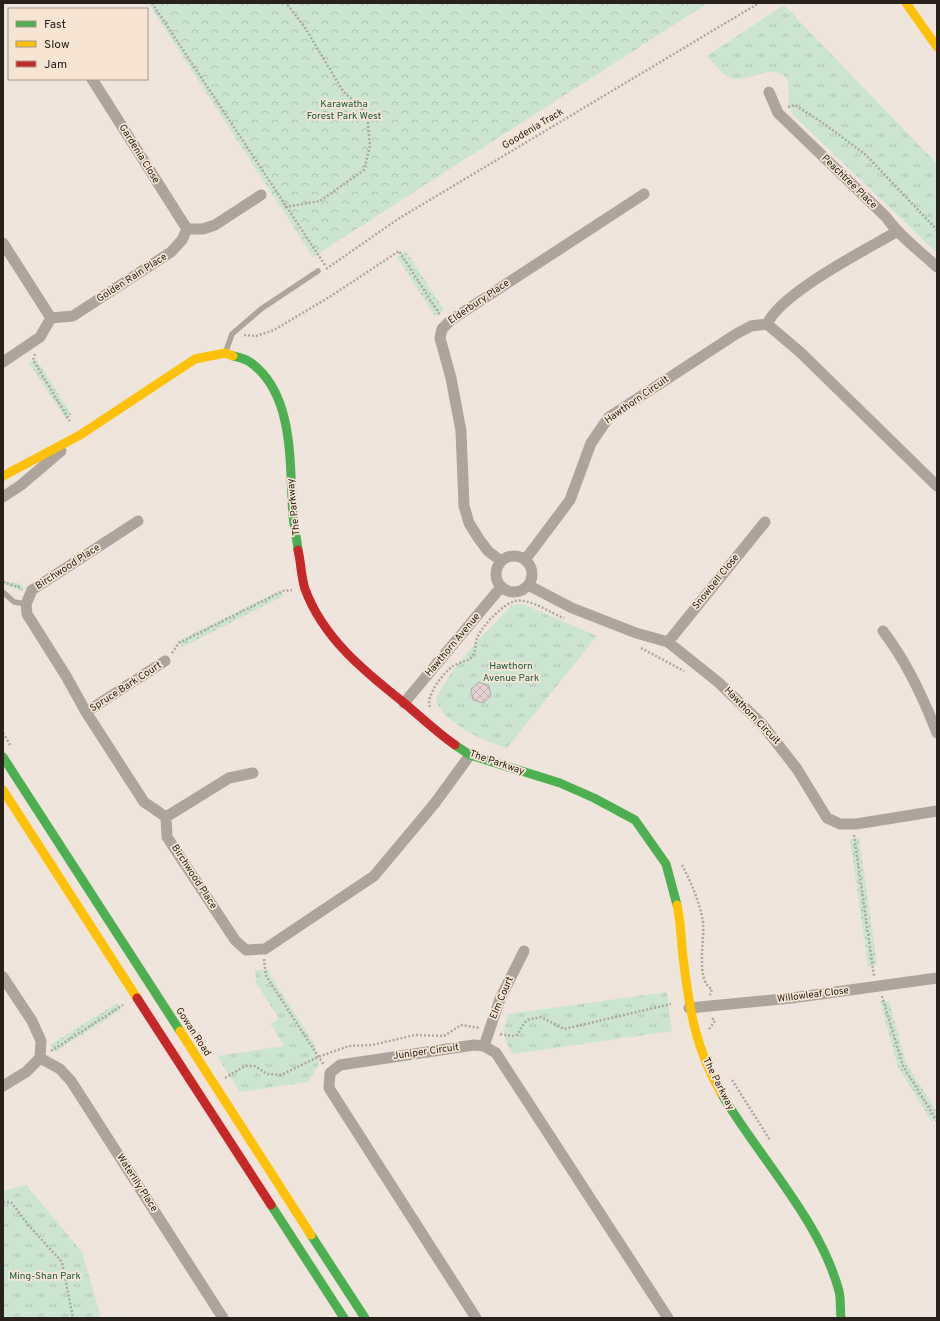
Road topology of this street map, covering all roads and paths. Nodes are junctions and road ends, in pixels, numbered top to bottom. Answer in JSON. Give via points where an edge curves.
{"nodes":[{"id":1,"x":152,"y":3,"type":"edge"},
{"id":2,"x":286,"y":3,"type":"edge"},
{"id":3,"x":759,"y":3,"type":"edge"},
{"id":4,"x":906,"y":3,"type":"edge"},
{"id":5,"x":937,"y":47,"type":"edge"},
{"id":6,"x":93,"y":80,"type":"edge"},
{"id":7,"x":769,"y":92,"type":"dead end"},
{"id":8,"x":778,"y":113,"type":"junction"},
{"id":9,"x":644,"y":194,"type":"dead end"},
{"id":10,"x":261,"y":195,"type":"dead end"},
{"id":11,"x":285,"y":207,"type":"junction"},
{"id":12,"x":187,"y":229,"type":"junction"},
{"id":13,"x":937,"y":230,"type":"edge"},
{"id":14,"x":896,"y":232,"type":"junction"},
{"id":15,"x":3,"y":243,"type":"edge"},
{"id":16,"x":937,"y":267,"type":"edge"},
{"id":17,"x":328,"y":269,"type":"junction"},
{"id":18,"x":318,"y":271,"type":"joint"},
{"id":19,"x":50,"y":318,"type":"junction"},
{"id":20,"x":446,"y":324,"type":"junction"},
{"id":21,"x":767,"y":324,"type":"junction"},
{"id":22,"x":232,"y":334,"type":"junction"},
{"id":23,"x":31,"y":344,"type":"junction"},
{"id":24,"x":225,"y":353,"type":"junction"},
{"id":25,"x":3,"y":362,"type":"edge"},
{"id":26,"x":70,"y":420,"type":"dead end"},
{"id":27,"x":80,"y":435,"type":"junction"},
{"id":28,"x":3,"y":476,"type":"edge"},
{"id":29,"x":937,"y":486,"type":"edge"},
{"id":30,"x":3,"y":497,"type":"edge"},
{"id":31,"x":138,"y":521,"type":"dead end"},
{"id":32,"x":765,"y":522,"type":"dead end"},
{"id":33,"x":525,"y":560,"type":"junction"},
{"id":34,"x":501,"y":561,"type":"junction"},
{"id":35,"x":3,"y":582,"type":"edge"},
{"id":36,"x":528,"y":585,"type":"junction"},
{"id":37,"x":501,"y":587,"type":"junction"},
{"id":38,"x":305,"y":588,"type":"junction"},
{"id":39,"x":3,"y":592,"type":"edge"},
{"id":40,"x":28,"y":599,"type":"junction"},
{"id":41,"x":565,"y":619,"type":"dead end"},
{"id":42,"x":883,"y":631,"type":"dead end"},
{"id":43,"x":668,"y":642,"type":"junction"},
{"id":44,"x":634,"y":645,"type":"dead end"},
{"id":45,"x":165,"y":661,"type":"joint"},
{"id":46,"x":689,"y":675,"type":"dead end"},
{"id":47,"x":404,"y":704,"type":"junction"},
{"id":48,"x":86,"y":712,"type":"junction"},
{"id":49,"x":434,"y":712,"type":"dead end"},
{"id":50,"x":937,"y":733,"type":"edge"},
{"id":51,"x":470,"y":754,"type":"junction"},
{"id":52,"x":3,"y":757,"type":"edge"},
{"id":53,"x":253,"y":773,"type":"dead end"},
{"id":54,"x":3,"y":790,"type":"edge"},
{"id":55,"x":937,"y":811,"type":"edge"},
{"id":56,"x":166,"y":817,"type":"junction"},
{"id":57,"x":847,"y":834,"type":"dead end"},
{"id":58,"x":679,"y":860,"type":"dead end"},
{"id":59,"x":265,"y":950,"type":"junction"},
{"id":60,"x":524,"y":951,"type":"dead end"},
{"id":61,"x":3,"y":977,"type":"edge"},
{"id":62,"x":937,"y":978,"type":"edge"},
{"id":63,"x":878,"y":986,"type":"junction"},
{"id":64,"x":123,"y":1005,"type":"dead end"},
{"id":65,"x":710,"y":1006,"type":"junction"},
{"id":66,"x":689,"y":1008,"type":"junction"},
{"id":67,"x":708,"y":1035,"type":"dead end"},
{"id":68,"x":484,"y":1046,"type":"junction"},
{"id":69,"x":40,"y":1058,"type":"junction"},
{"id":70,"x":330,"y":1073,"type":"junction"},
{"id":71,"x":730,"y":1077,"type":"dead end"},
{"id":72,"x":3,"y":1086,"type":"edge"},
{"id":73,"x":937,"y":1121,"type":"edge"},
{"id":74,"x":771,"y":1142,"type":"dead end"},
{"id":75,"x":3,"y":1202,"type":"edge"},
{"id":76,"x":73,"y":1318,"type":"edge"},
{"id":77,"x":223,"y":1318,"type":"edge"},
{"id":78,"x":344,"y":1318,"type":"edge"},
{"id":79,"x":365,"y":1318,"type":"edge"},
{"id":80,"x":476,"y":1318,"type":"edge"},
{"id":81,"x":668,"y":1318,"type":"edge"},
{"id":82,"x":841,"y":1318,"type":"edge"}],
"edges":[{"from":1,"to":11,"type":"path","via":[[264,170]]},
{"from":2,"to":11,"type":"path","via":[[304,26],[343,91],[367,114],[370,146],[364,170],[320,201]]},
{"from":3,"to":17,"type":"path","name":"Goodenia Track","via":[[398,219]]},
{"from":4,"to":5,"type":"main road"},
{"from":6,"to":12,"type":"street","name":"Gardenia Close"},
{"from":7,"to":8,"type":"street","name":"Peachtree Place"},
{"from":8,"to":13,"type":"path","via":[[795,105],[823,123],[866,155]]},
{"from":8,"to":14,"type":"street","name":"Peachtree Place","via":[[886,217]]},
{"from":9,"to":20,"type":"street","name":"Elderbury Place"},
{"from":10,"to":12,"type":"street","via":[[215,225],[202,229]]},
{"from":11,"to":17,"type":"path"},
{"from":12,"to":19,"type":"street","name":"Golden Rain Place","via":[[182,240],[165,256],[73,316]]},
{"from":14,"to":16,"type":"street","name":"Peachtree Place"},
{"from":14,"to":21,"type":"street","via":[[790,297],[772,315]]},
{"from":15,"to":19,"type":"street"},
{"from":17,"to":18,"type":"path","name":"Goodenia Track"},
{"from":18,"to":22,"type":"lane","via":[[261,309]]},
{"from":19,"to":23,"type":"street","via":[[40,337]]},
{"from":20,"to":22,"type":"path","via":[[399,251],[274,330],[256,336]]},
{"from":20,"to":34,"type":"street","name":"Elderbury Place","via":[[442,328],[440,338],[461,431],[464,506],[469,522],[479,538]]},
{"from":21,"to":29,"type":"street","via":[[800,352]]},
{"from":21,"to":33,"type":"street","name":"Hawthorn Circuit","via":[[751,326],[736,334],[608,417],[591,443],[570,500]]},
{"from":22,"to":24,"type":"lane"},
{"from":23,"to":25,"type":"street"},
{"from":23,"to":26,"type":"path","via":[[35,352],[33,360]]},
{"from":24,"to":27,"type":"main road","name":"The Parkway","via":[[195,359]]},
{"from":24,"to":38,"type":"main road","name":"The Parkway","via":[[249,361],[264,374],[277,396],[288,433],[293,518]]},
{"from":27,"to":28,"type":"main road","name":"The Parkway"},
{"from":27,"to":30,"type":"street","name":"The Parkway"},
{"from":31,"to":40,"type":"street","name":"Birchwood Place","via":[[32,590]]},
{"from":32,"to":43,"type":"street","name":"Snowbell Close"},
{"from":33,"to":34,"type":"street","via":[[512,556]]},
{"from":33,"to":36,"type":"street","via":[[532,572]]},
{"from":34,"to":37,"type":"street","via":[[495,574]]},
{"from":35,"to":40,"type":"path","via":[[17,586]]},
{"from":36,"to":37,"type":"street","via":[[515,592],[506,591]]},
{"from":36,"to":43,"type":"street","name":"Hawthorn Circuit","via":[[572,608],[636,633]]},
{"from":37,"to":47,"type":"street","name":"Hawthorn Avenue"},
{"from":38,"to":45,"type":"path","via":[[283,591],[179,643]]},
{"from":38,"to":47,"type":"main road","name":"The Parkway","via":[[319,618],[341,648]]},
{"from":39,"to":40,"type":"lane","via":[[14,602]]},
{"from":40,"to":48,"type":"street","via":[[27,614]]},
{"from":41,"to":49,"type":"path","via":[[528,602],[516,601],[507,604],[478,636],[471,658],[452,667],[430,694],[429,704]]},
{"from":42,"to":50,"type":"street","via":[[898,649]]},
{"from":43,"to":55,"type":"street","name":"Hawthorn Circuit","via":[[718,682],[762,724],[796,769],[827,818],[840,824],[856,824]]},
{"from":44,"to":46,"type":"path"},
{"from":45,"to":48,"type":"street","name":"Spruce Bark Court"},
{"from":47,"to":51,"type":"main road","name":"The Parkway","via":[[438,734]]},
{"from":48,"to":56,"type":"street","via":[[144,802]]},
{"from":51,"to":59,"type":"street","via":[[435,803],[374,876]]},
{"from":51,"to":66,"type":"main road","name":"The Parkway","via":[[560,783],[634,820],[666,864],[678,910]]},
{"from":52,"to":79,"type":"main road","name":"Gowan Road"},
{"from":53,"to":56,"type":"street","via":[[229,778]]},
{"from":54,"to":78,"type":"main road"},
{"from":56,"to":59,"type":"street","name":"Birchwood Place","via":[[167,837],[235,940],[246,950]]},
{"from":57,"to":63,"type":"path","via":[[854,835],[873,968]]},
{"from":58,"to":65,"type":"path","via":[[696,897],[703,922],[703,978],[712,989]]},
{"from":59,"to":70,"type":"path","via":[[266,976]]},
{"from":60,"to":68,"type":"street","name":"Elm Court","via":[[500,999]]},
{"from":61,"to":69,"type":"street","via":[[32,1021],[41,1041]]},
{"from":62,"to":63,"type":"street","name":"Willowleaf Close"},
{"from":63,"to":65,"type":"street","name":"Willowleaf Close"},
{"from":63,"to":73,"type":"path","via":[[903,1066]]},
{"from":64,"to":69,"type":"path"},
{"from":65,"to":66,"type":"street","name":"Willowleaf Close"},
{"from":65,"to":67,"type":"path","via":[[711,1017],[715,1022],[709,1028]]},
{"from":66,"to":82,"type":"main road","name":"The Parkway","via":[[696,1038],[710,1074],[735,1117],[825,1252],[839,1292]]},
{"from":68,"to":70,"type":"street","name":"Juniper Circuit","via":[[474,1045],[340,1065]]},
{"from":68,"to":81,"type":"street","via":[[496,1053]]},
{"from":69,"to":72,"type":"street","via":[[26,1072]]},
{"from":69,"to":77,"type":"street","name":"Waterlily Place","via":[[60,1069],[71,1081]]},
{"from":70,"to":80,"type":"street","via":[[329,1088]]},
{"from":71,"to":74,"type":"path"},
{"from":75,"to":76,"type":"path","via":[[11,1202],[62,1262]]}]}
